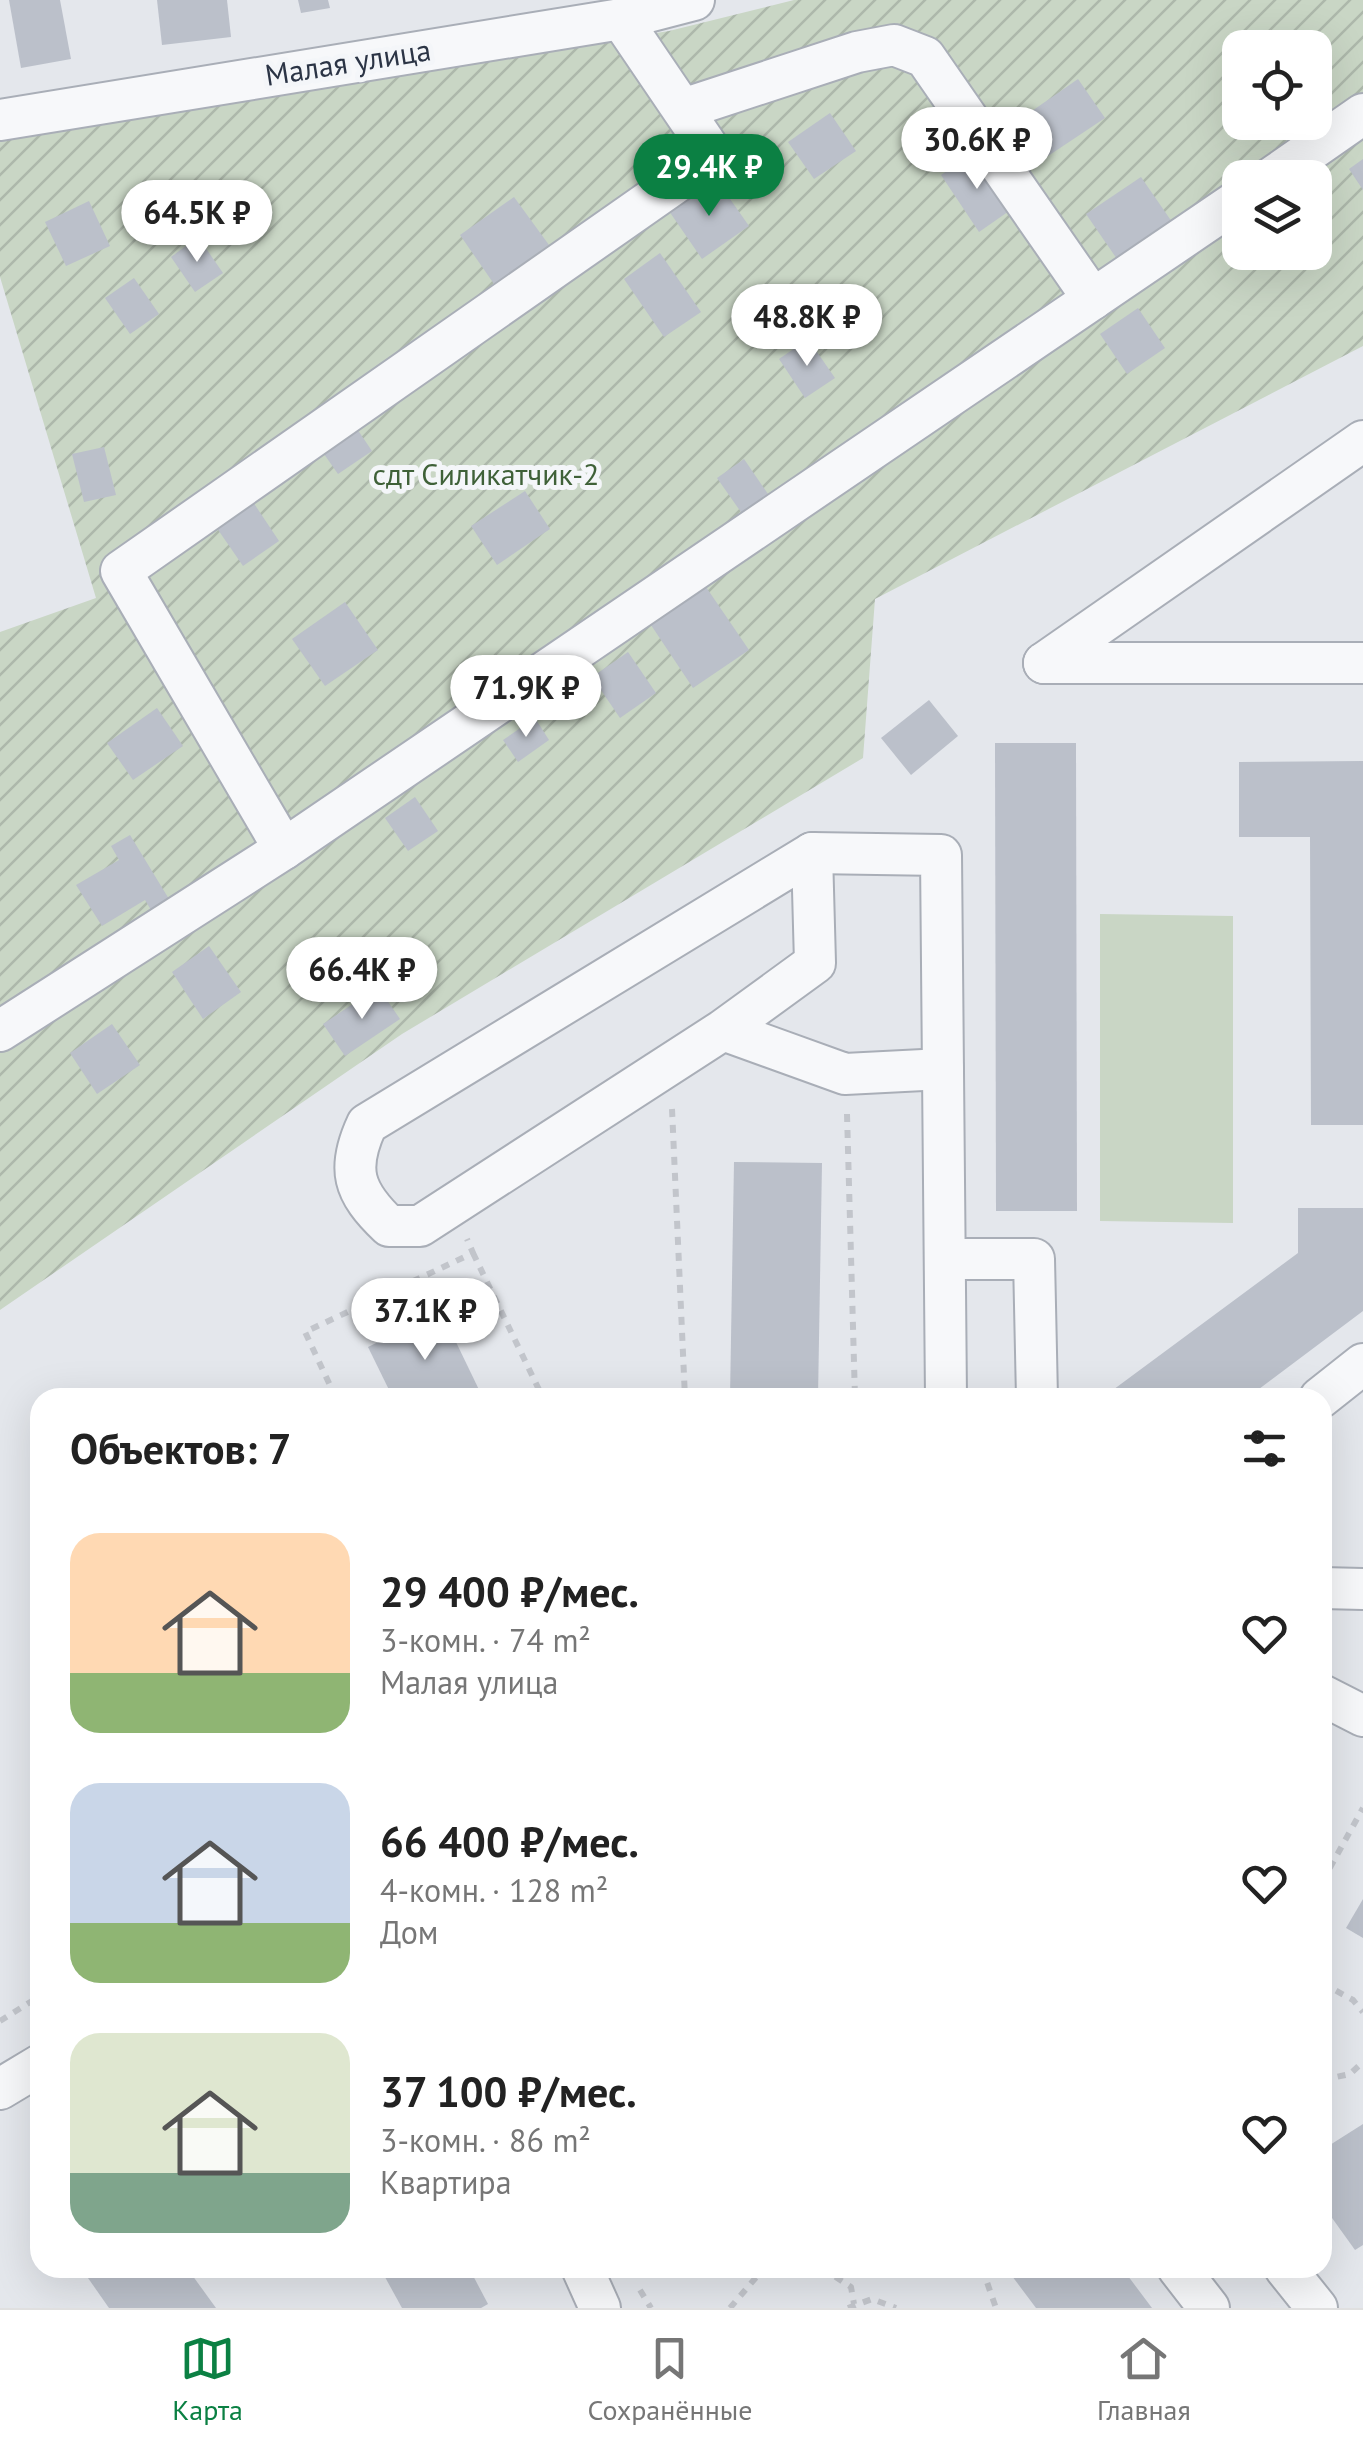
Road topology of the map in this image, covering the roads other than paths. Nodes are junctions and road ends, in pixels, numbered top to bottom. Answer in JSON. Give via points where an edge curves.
{"nodes":[{"id":1,"x":694,"y":0,"type":"edge"},
{"id":2,"x":620,"y":18,"type":"junction"},
{"id":3,"x":684,"y":110,"type":"junction"},
{"id":4,"x":1363,"y":114,"type":"edge"},
{"id":5,"x":0,"y":120,"type":"edge"},
{"id":6,"x":1297,"y":160,"type":"edge"},
{"id":7,"x":1222,"y":211,"type":"edge"},
{"id":8,"x":1094,"y":299,"type":"junction"},
{"id":9,"x":1363,"y":441,"type":"edge"},
{"id":10,"x":1363,"y":663,"type":"edge"},
{"id":11,"x":284,"y":849,"type":"junction"},
{"id":12,"x":812,"y":853,"type":"junction"},
{"id":13,"x":0,"y":1030,"type":"edge"},
{"id":14,"x":723,"y":1030,"type":"junction"},
{"id":15,"x":943,"y":1069,"type":"junction"},
{"id":16,"x":945,"y":1260,"type":"junction"},
{"id":17,"x":1363,"y":1364,"type":"edge"},
{"id":18,"x":946,"y":1388,"type":"edge"},
{"id":19,"x":1037,"y":1388,"type":"edge"},
{"id":20,"x":1332,"y":1389,"type":"edge"},
{"id":21,"x":1332,"y":1588,"type":"edge"},
{"id":22,"x":1363,"y":1589,"type":"edge"},
{"id":23,"x":1332,"y":1699,"type":"edge"},
{"id":24,"x":1363,"y":1716,"type":"edge"},
{"id":25,"x":30,"y":2071,"type":"edge"},
{"id":26,"x":0,"y":2089,"type":"edge"},
{"id":27,"x":586,"y":2278,"type":"edge"},
{"id":28,"x":1186,"y":2278,"type":"edge"},
{"id":29,"x":1293,"y":2278,"type":"edge"},
{"id":30,"x":600,"y":2308,"type":"edge"},
{"id":31,"x":1209,"y":2308,"type":"edge"},
{"id":32,"x":1316,"y":2308,"type":"edge"}],
"edges":[{"from":1,"to":2,"type":"street","name":"Малая улица"},
{"from":2,"to":3,"type":"street"},
{"from":2,"to":5,"type":"street","name":"Малая улица"},
{"from":3,"to":8,"type":"street","via":[[857,52],[894,46],[924,57]]},
{"from":3,"to":11,"type":"street","via":[[714,156],[121,571]]},
{"from":4,"to":6,"type":"street"},
{"from":7,"to":8,"type":"street"},
{"from":8,"to":11,"type":"street"},
{"from":9,"to":10,"type":"street","via":[[1044,663]]},
{"from":11,"to":13,"type":"street"},
{"from":12,"to":14,"type":"street","via":[[814,964]]},
{"from":12,"to":14,"type":"street","via":[[367,1124],[354,1176],[366,1204],[389,1226],[420,1226]]},
{"from":12,"to":15,"type":"street","via":[[942,855]]},
{"from":14,"to":15,"type":"street","via":[[846,1074]]},
{"from":15,"to":16,"type":"street"},
{"from":16,"to":18,"type":"street"},
{"from":16,"to":19,"type":"street","via":[[1034,1260]]},
{"from":17,"to":20,"type":"street"},
{"from":21,"to":22,"type":"street"},
{"from":23,"to":24,"type":"street"},
{"from":25,"to":26,"type":"street"},
{"from":27,"to":30,"type":"street"},
{"from":28,"to":31,"type":"street"},
{"from":29,"to":32,"type":"street"}]}
